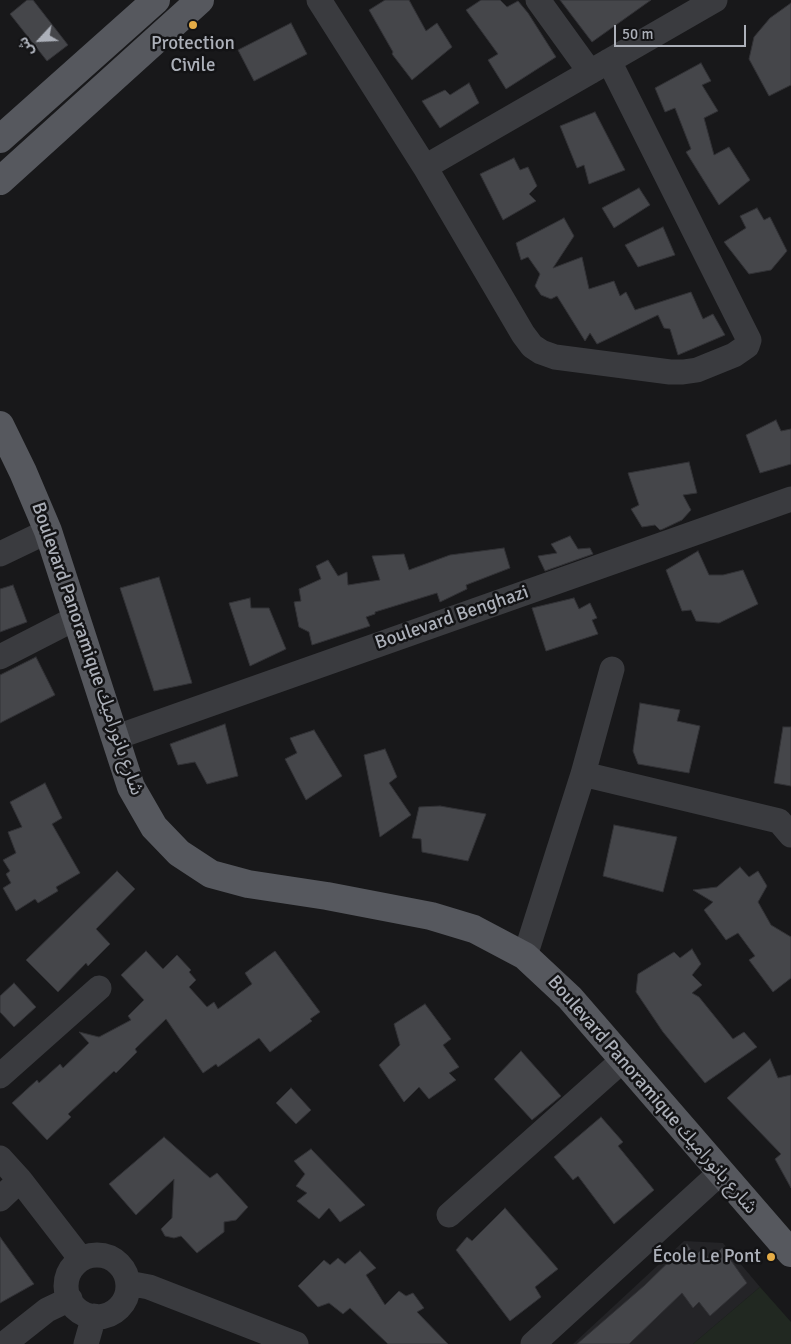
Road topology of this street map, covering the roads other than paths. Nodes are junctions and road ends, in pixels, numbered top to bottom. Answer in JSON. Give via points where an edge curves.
{"nodes":[{"id":1,"x":156,"y":0,"type":"edge"},
{"id":2,"x":200,"y":0,"type":"edge"},
{"id":3,"x":319,"y":0,"type":"edge"},
{"id":4,"x":538,"y":0,"type":"edge"},
{"id":5,"x":715,"y":0,"type":"edge"},
{"id":6,"x":599,"y":67,"type":"junction"},
{"id":7,"x":0,"y":139,"type":"edge"},
{"id":8,"x":425,"y":167,"type":"junction"},
{"id":9,"x":0,"y":181,"type":"edge"},
{"id":10,"x":0,"y":425,"type":"edge"},
{"id":11,"x":791,"y":499,"type":"edge"},
{"id":12,"x":48,"y":531,"type":"junction"},
{"id":13,"x":0,"y":554,"type":"edge"},
{"id":14,"x":76,"y":618,"type":"junction"},
{"id":15,"x":0,"y":657,"type":"edge"},
{"id":16,"x":612,"y":669,"type":"dead end"},
{"id":17,"x":114,"y":738,"type":"junction"},
{"id":18,"x":583,"y":774,"type":"junction"},
{"id":19,"x":787,"y":826,"type":"edge"},
{"id":20,"x":525,"y":956,"type":"junction"},
{"id":21,"x":100,"y":988,"type":"dead end"},
{"id":22,"x":624,"y":1059,"type":"junction"},
{"id":23,"x":0,"y":1076,"type":"edge"},
{"id":24,"x":0,"y":1158,"type":"edge"},
{"id":25,"x":721,"y":1172,"type":"junction"},
{"id":26,"x":20,"y":1180,"type":"junction"},
{"id":27,"x":0,"y":1199,"type":"edge"},
{"id":28,"x":449,"y":1215,"type":"dead end"},
{"id":29,"x":791,"y":1253,"type":"edge"},
{"id":30,"x":81,"y":1259,"type":"junction"},
{"id":31,"x":128,"y":1283,"type":"junction"},
{"id":32,"x":70,"y":1299,"type":"junction"},
{"id":33,"x":94,"y":1316,"type":"junction"},
{"id":34,"x":4,"y":1344,"type":"edge"},
{"id":35,"x":86,"y":1344,"type":"edge"},
{"id":36,"x":296,"y":1344,"type":"edge"},
{"id":37,"x":533,"y":1344,"type":"edge"}],
"edges":[{"from":1,"to":7,"type":"main road"},
{"from":2,"to":9,"type":"main road"},
{"from":3,"to":8,"type":"street"},
{"from":4,"to":6,"type":"street"},
{"from":5,"to":6,"type":"street"},
{"from":6,"to":8,"type":"street"},
{"from":6,"to":8,"type":"street","via":[[746,332],[747,346],[734,355],[697,370],[683,372],[555,357],[541,352],[523,334]]},
{"from":10,"to":12,"type":"main road","name":"Boulevard Panoramique شارع بانوراميك"},
{"from":11,"to":17,"type":"street","name":"Boulevard Benghazi"},
{"from":12,"to":13,"type":"street"},
{"from":12,"to":14,"type":"main road","name":"Boulevard Panoramique شارع بانوراميك"},
{"from":14,"to":15,"type":"street"},
{"from":14,"to":17,"type":"main road","name":"Boulevard Panoramique شارع بانوراميك"},
{"from":16,"to":18,"type":"street"},
{"from":17,"to":20,"type":"main road","name":"Boulevard Panoramique شارع بانوراميك","via":[[131,787],[154,827],[179,853],[212,874],[248,884],[431,916],[474,929]]},
{"from":18,"to":19,"type":"street"},
{"from":18,"to":20,"type":"street"},
{"from":20,"to":22,"type":"main road","name":"Boulevard Panoramique شارع بانوراميك","via":[[570,998]]},
{"from":21,"to":23,"type":"street"},
{"from":22,"to":25,"type":"main road","name":"Boulevard Panoramique شارع بانوراميك"},
{"from":22,"to":28,"type":"street"},
{"from":24,"to":26,"type":"street"},
{"from":25,"to":29,"type":"main road","name":"Boulevard Panoramique شارع بانوراميك"},
{"from":25,"to":37,"type":"street"},
{"from":26,"to":27,"type":"street"},
{"from":26,"to":30,"type":"street"},
{"from":30,"to":31,"type":"street","via":[[91,1255],[111,1258],[120,1264]]},
{"from":30,"to":32,"type":"street","via":[[69,1273],[67,1290]]},
{"from":31,"to":33,"type":"street","via":[[119,1308],[103,1316]]},
{"from":31,"to":36,"type":"street","via":[[149,1287]]},
{"from":32,"to":33,"type":"street","via":[[76,1308]]},
{"from":32,"to":34,"type":"street","via":[[47,1310]]},
{"from":33,"to":35,"type":"street"}]}
